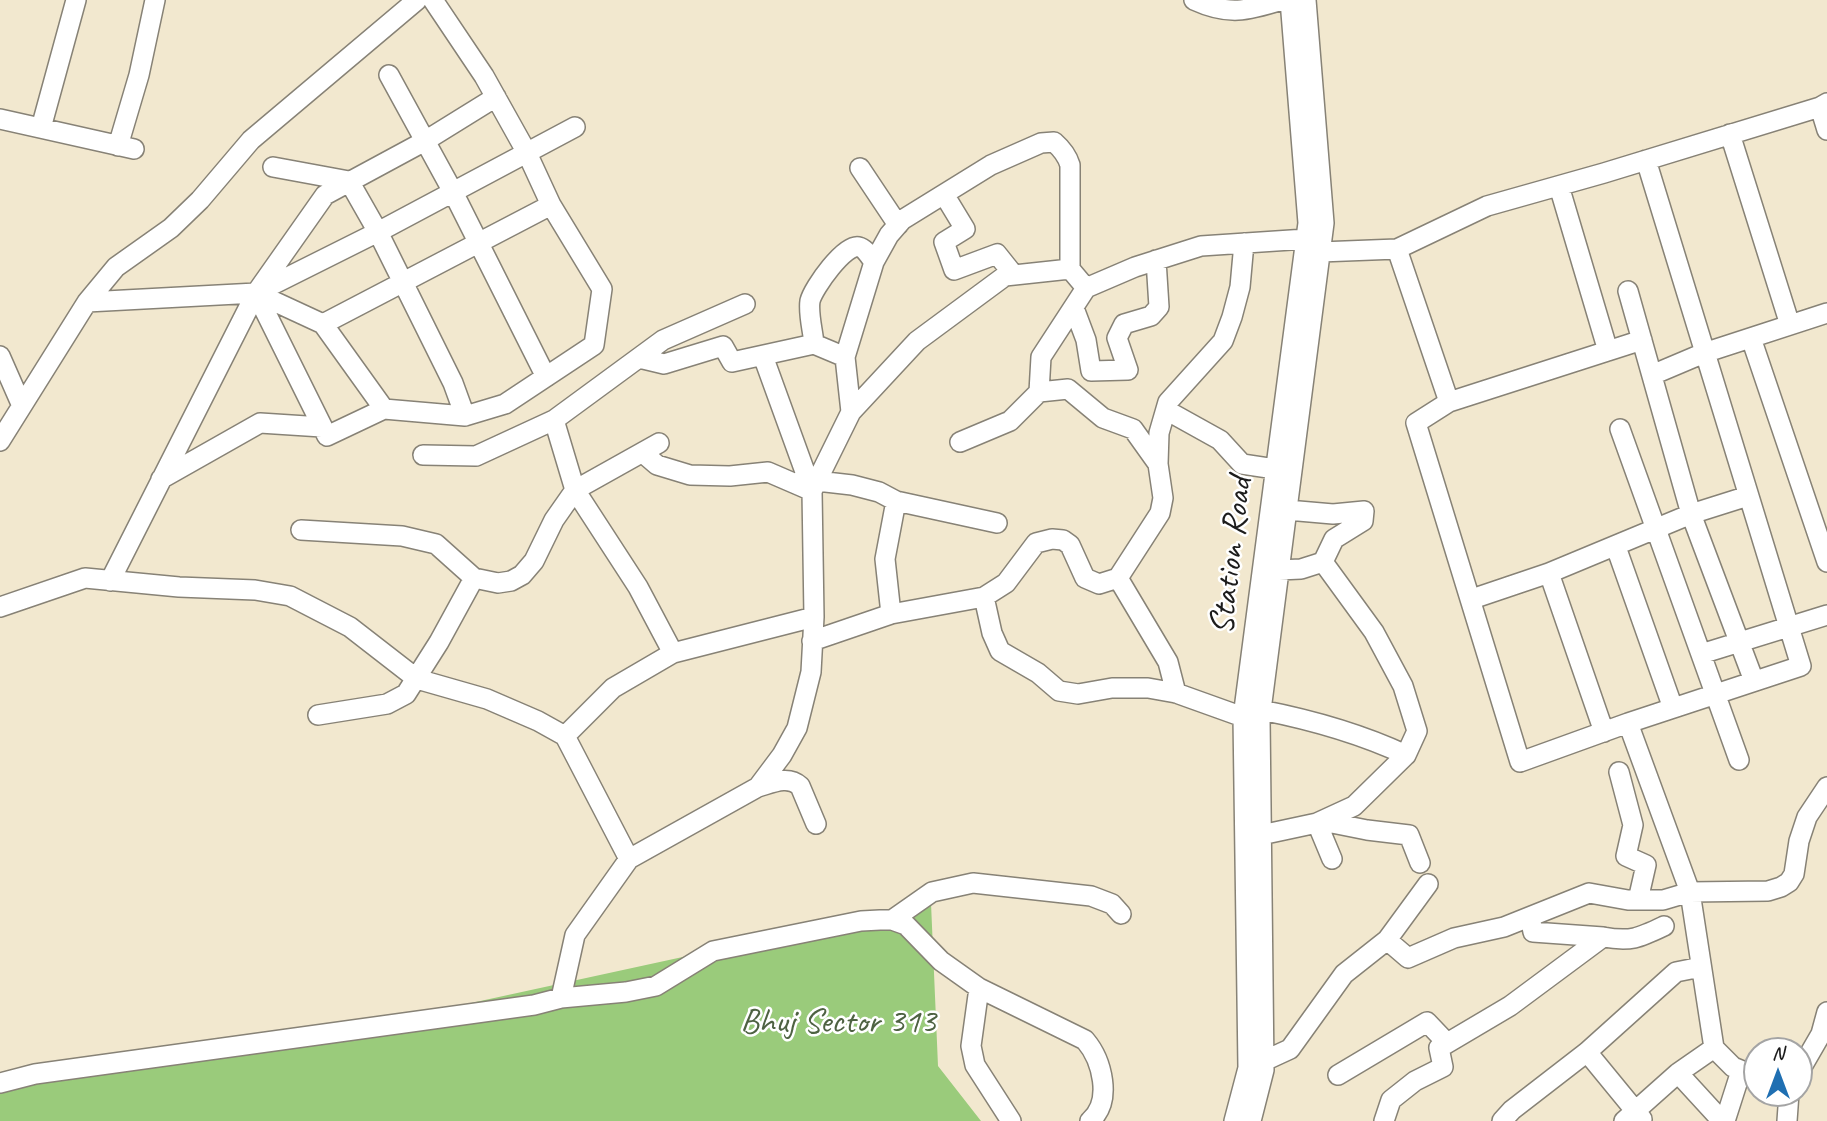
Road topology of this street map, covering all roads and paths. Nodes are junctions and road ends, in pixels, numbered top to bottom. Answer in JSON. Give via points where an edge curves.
{"nodes":[{"id":1,"x":76,"y":0,"type":"edge"},
{"id":2,"x":155,"y":0,"type":"edge"},
{"id":3,"x":417,"y":0,"type":"edge"},
{"id":4,"x":433,"y":0,"type":"edge"},
{"id":5,"x":1194,"y":0,"type":"edge"},
{"id":6,"x":1282,"y":0,"type":"edge"},
{"id":7,"x":1290,"y":0,"type":"edge"},
{"id":8,"x":1306,"y":0,"type":"edge"},
{"id":9,"x":389,"y":75,"type":"dead end"},
{"id":10,"x":496,"y":97,"type":"junction"},
{"id":11,"x":1823,"y":105,"type":"edge"},
{"id":12,"x":0,"y":119,"type":"edge"},
{"id":13,"x":575,"y":127,"type":"dead end"},
{"id":14,"x":41,"y":128,"type":"junction"},
{"id":15,"x":1827,"y":130,"type":"edge"},
{"id":16,"x":1730,"y":134,"type":"junction"},
{"id":17,"x":425,"y":141,"type":"junction"},
{"id":18,"x":527,"y":153,"type":"junction"},
{"id":19,"x":1646,"y":160,"type":"junction"},
{"id":20,"x":273,"y":167,"type":"dead end"},
{"id":21,"x":860,"y":169,"type":"dead end"},
{"id":22,"x":349,"y":181,"type":"junction"},
{"id":23,"x":1559,"y":186,"type":"junction"},
{"id":24,"x":453,"y":192,"type":"junction"},
{"id":25,"x":945,"y":196,"type":"junction"},
{"id":26,"x":551,"y":205,"type":"junction"},
{"id":27,"x":898,"y":225,"type":"junction"},
{"id":28,"x":378,"y":232,"type":"junction"},
{"id":29,"x":1244,"y":243,"type":"junction"},
{"id":30,"x":478,"y":244,"type":"junction"},
{"id":31,"x":1313,"y":246,"type":"junction"},
{"id":32,"x":1397,"y":249,"type":"junction"},
{"id":33,"x":1156,"y":260,"type":"junction"},
{"id":34,"x":874,"y":262,"type":"junction"},
{"id":35,"x":1070,"y":269,"type":"junction"},
{"id":36,"x":1013,"y":274,"type":"junction"},
{"id":37,"x":403,"y":283,"type":"junction"},
{"id":38,"x":1086,"y":288,"type":"junction"},
{"id":39,"x":1628,"y":291,"type":"dead end"},
{"id":40,"x":256,"y":293,"type":"junction"},
{"id":41,"x":87,"y":302,"type":"junction"},
{"id":42,"x":745,"y":304,"type":"dead end"},
{"id":43,"x":1074,"y":307,"type":"junction"},
{"id":44,"x":1827,"y":313,"type":"edge"},
{"id":45,"x":323,"y":324,"type":"junction"},
{"id":46,"x":1790,"y":325,"type":"junction"},
{"id":47,"x":1751,"y":338,"type":"junction"},
{"id":48,"x":1642,"y":340,"type":"junction"},
{"id":49,"x":814,"y":344,"type":"junction"},
{"id":50,"x":1608,"y":351,"type":"junction"},
{"id":51,"x":1704,"y":353,"type":"junction"},
{"id":52,"x":0,"y":356,"type":"edge"},
{"id":53,"x":762,"y":356,"type":"junction"},
{"id":54,"x":845,"y":357,"type":"junction"},
{"id":55,"x":639,"y":358,"type":"junction"},
{"id":56,"x":1652,"y":375,"type":"junction"},
{"id":57,"x":546,"y":377,"type":"junction"},
{"id":58,"x":1039,"y":392,"type":"junction"},
{"id":59,"x":1449,"y":402,"type":"junction"},
{"id":60,"x":22,"y":406,"type":"junction"},
{"id":61,"x":384,"y":409,"type":"junction"},
{"id":62,"x":1166,"y":410,"type":"junction"},
{"id":63,"x":851,"y":412,"type":"junction"},
{"id":64,"x":465,"y":416,"type":"junction"},
{"id":65,"x":554,"y":420,"type":"junction"},
{"id":66,"x":322,"y":427,"type":"junction"},
{"id":67,"x":1620,"y":429,"type":"dead end"},
{"id":68,"x":0,"y":441,"type":"edge"},
{"id":69,"x":960,"y":442,"type":"dead end"},
{"id":70,"x":423,"y":455,"type":"dead end"},
{"id":71,"x":1158,"y":464,"type":"junction"},
{"id":72,"x":1275,"y":468,"type":"junction"},
{"id":73,"x":162,"y":479,"type":"junction"},
{"id":74,"x":815,"y":486,"type":"junction"},
{"id":75,"x":575,"y":490,"type":"junction"},
{"id":76,"x":1748,"y":496,"type":"junction"},
{"id":77,"x":896,"y":501,"type":"junction"},
{"id":78,"x":1287,"y":510,"type":"junction"},
{"id":79,"x":1691,"y":514,"type":"junction"},
{"id":80,"x":997,"y":523,"type":"dead end"},
{"id":81,"x":301,"y":530,"type":"dead end"},
{"id":82,"x":1655,"y":530,"type":"junction"},
{"id":83,"x":1616,"y":547,"type":"junction"},
{"id":84,"x":1322,"y":562,"type":"junction"},
{"id":85,"x":1827,"y":562,"type":"edge"},
{"id":86,"x":1279,"y":570,"type":"junction"},
{"id":87,"x":1549,"y":573,"type":"junction"},
{"id":88,"x":474,"y":578,"type":"junction"},
{"id":89,"x":1118,"y":578,"type":"junction"},
{"id":90,"x":110,"y":581,"type":"junction"},
{"id":91,"x":984,"y":597,"type":"junction"},
{"id":92,"x":1472,"y":599,"type":"junction"},
{"id":93,"x":0,"y":607,"type":"edge"},
{"id":94,"x":891,"y":614,"type":"junction"},
{"id":95,"x":1827,"y":615,"type":"edge"},
{"id":96,"x":814,"y":617,"type":"junction"},
{"id":97,"x":1788,"y":626,"type":"junction"},
{"id":98,"x":813,"y":640,"type":"junction"},
{"id":99,"x":1738,"y":641,"type":"junction"},
{"id":100,"x":673,"y":653,"type":"junction"},
{"id":101,"x":1701,"y":653,"type":"junction"},
{"id":102,"x":417,"y":679,"type":"junction"},
{"id":103,"x":1754,"y":681,"type":"junction"},
{"id":104,"x":1176,"y":694,"type":"junction"},
{"id":105,"x":1716,"y":694,"type":"junction"},
{"id":106,"x":1673,"y":708,"type":"junction"},
{"id":107,"x":1252,"y":713,"type":"junction"},
{"id":108,"x":317,"y":715,"type":"dead end"},
{"id":109,"x":1628,"y":723,"type":"junction"},
{"id":110,"x":1604,"y":732,"type":"junction"},
{"id":111,"x":565,"y":736,"type":"junction"},
{"id":112,"x":1406,"y":755,"type":"junction"},
{"id":113,"x":1740,"y":760,"type":"dead end"},
{"id":114,"x":1619,"y":772,"type":"dead end"},
{"id":115,"x":758,"y":787,"type":"junction"},
{"id":116,"x":1827,"y":787,"type":"edge"},
{"id":117,"x":1320,"y":822,"type":"junction"},
{"id":118,"x":816,"y":824,"type":"dead end"},
{"id":119,"x":1261,"y":835,"type":"junction"},
{"id":120,"x":629,"y":859,"type":"junction"},
{"id":121,"x":1332,"y":859,"type":"dead end"},
{"id":122,"x":1420,"y":863,"type":"dead end"},
{"id":123,"x":1428,"y":884,"type":"dead end"},
{"id":124,"x":1690,"y":892,"type":"junction"},
{"id":125,"x":1638,"y":900,"type":"junction"},
{"id":126,"x":1121,"y":914,"type":"dead end"},
{"id":127,"x":1530,"y":917,"type":"junction"},
{"id":128,"x":892,"y":920,"type":"junction"},
{"id":129,"x":1664,"y":926,"type":"dead end"},
{"id":130,"x":1603,"y":937,"type":"junction"},
{"id":131,"x":1387,"y":940,"type":"junction"},
{"id":132,"x":1701,"y":967,"type":"junction"},
{"id":133,"x":979,"y":988,"type":"junction"},
{"id":134,"x":561,"y":998,"type":"junction"},
{"id":135,"x":1827,"y":1012,"type":"edge"},
{"id":136,"x":1447,"y":1043,"type":"junction"},
{"id":137,"x":1714,"y":1048,"type":"junction"},
{"id":138,"x":1813,"y":1048,"type":"edge"},
{"id":139,"x":1587,"y":1052,"type":"junction"},
{"id":140,"x":1264,"y":1060,"type":"junction"},
{"id":141,"x":1743,"y":1071,"type":"edge"},
{"id":142,"x":1678,"y":1073,"type":"junction"},
{"id":143,"x":1338,"y":1075,"type":"dead end"},
{"id":144,"x":0,"y":1083,"type":"edge"},
{"id":145,"x":1743,"y":1085,"type":"edge"},
{"id":146,"x":1512,"y":1117,"type":"edge"},
{"id":147,"x":1634,"y":1118,"type":"edge"},
{"id":148,"x":1011,"y":1121,"type":"edge"},
{"id":149,"x":1090,"y":1121,"type":"edge"},
{"id":150,"x":1234,"y":1121,"type":"edge"},
{"id":151,"x":1251,"y":1121,"type":"edge"},
{"id":152,"x":1384,"y":1121,"type":"edge"},
{"id":153,"x":1723,"y":1121,"type":"edge"}],
"edges":[{"from":1,"to":14,"type":"street"},
{"from":2,"to":14,"type":"street","via":[[126,147]]},
{"from":3,"to":41,"type":"street","via":[[251,140],[181,219],[116,267]]},
{"from":4,"to":10,"type":"street"},
{"from":5,"to":6,"type":"street","via":[[1235,12]]},
{"from":7,"to":31,"type":"street","name":"Station Road"},
{"from":8,"to":31,"type":"street","name":"Station Road","via":[[1324,223]]},
{"from":9,"to":17,"type":"street"},
{"from":10,"to":17,"type":"street"},
{"from":10,"to":18,"type":"street"},
{"from":11,"to":15,"type":"street"},
{"from":11,"to":16,"type":"street"},
{"from":12,"to":14,"type":"street"},
{"from":13,"to":18,"type":"street"},
{"from":16,"to":19,"type":"street"},
{"from":16,"to":46,"type":"street"},
{"from":17,"to":22,"type":"street"},
{"from":17,"to":24,"type":"street"},
{"from":18,"to":24,"type":"street"},
{"from":18,"to":26,"type":"street"},
{"from":19,"to":23,"type":"street"},
{"from":19,"to":51,"type":"street"},
{"from":20,"to":22,"type":"street"},
{"from":21,"to":27,"type":"street"},
{"from":22,"to":28,"type":"street"},
{"from":22,"to":40,"type":"street","via":[[325,195]]},
{"from":23,"to":32,"type":"street","via":[[1487,206]]},
{"from":23,"to":50,"type":"street"},
{"from":24,"to":28,"type":"street"},
{"from":24,"to":30,"type":"street"},
{"from":25,"to":27,"type":"street"},
{"from":25,"to":35,"type":"street","via":[[991,165],[1041,143],[1054,142],[1070,165]]},
{"from":25,"to":36,"type":"street","via":[[965,229],[944,242],[954,270],[997,254]]},
{"from":26,"to":30,"type":"street"},
{"from":26,"to":57,"type":"street","via":[[601,289],[594,345]]},
{"from":27,"to":34,"type":"street"},
{"from":28,"to":37,"type":"street"},
{"from":28,"to":40,"type":"street"},
{"from":29,"to":31,"type":"street"},
{"from":29,"to":33,"type":"street","via":[[1201,246]]},
{"from":29,"to":62,"type":"street","via":[[1240,287],[1223,341],[1168,402]]},
{"from":30,"to":37,"type":"street"},
{"from":30,"to":57,"type":"street"},
{"from":31,"to":32,"type":"street"},
{"from":31,"to":72,"type":"street","name":"Station Road"},
{"from":31,"to":78,"type":"street","name":"Station Road"},
{"from":32,"to":59,"type":"street"},
{"from":33,"to":38,"type":"street"},
{"from":33,"to":43,"type":"street","via":[[1159,307],[1151,316],[1124,324],[1117,338],[1128,370],[1091,371]]},
{"from":34,"to":49,"type":"street","via":[[855,246],[829,270],[810,302]]},
{"from":34,"to":54,"type":"street"},
{"from":35,"to":36,"type":"street"},
{"from":35,"to":38,"type":"street"},
{"from":36,"to":63,"type":"street","via":[[917,341]]},
{"from":37,"to":45,"type":"street"},
{"from":37,"to":64,"type":"street"},
{"from":38,"to":43,"type":"street"},
{"from":39,"to":48,"type":"street"},
{"from":40,"to":41,"type":"street"},
{"from":40,"to":45,"type":"street"},
{"from":40,"to":66,"type":"street"},
{"from":40,"to":73,"type":"street"},
{"from":41,"to":60,"type":"street"},
{"from":42,"to":55,"type":"street","via":[[663,340]]},
{"from":43,"to":58,"type":"street","via":[[1041,356]]},
{"from":44,"to":46,"type":"street"},
{"from":45,"to":61,"type":"street"},
{"from":46,"to":47,"type":"street"},
{"from":47,"to":51,"type":"street"},
{"from":47,"to":85,"type":"street"},
{"from":48,"to":50,"type":"street"},
{"from":48,"to":56,"type":"street"},
{"from":49,"to":53,"type":"street"},
{"from":49,"to":54,"type":"street"},
{"from":50,"to":59,"type":"street"},
{"from":51,"to":56,"type":"street"},
{"from":51,"to":76,"type":"street"},
{"from":52,"to":60,"type":"street"},
{"from":53,"to":55,"type":"street","via":[[732,362],[723,346],[664,364]]},
{"from":53,"to":74,"type":"street"},
{"from":54,"to":63,"type":"street"},
{"from":55,"to":65,"type":"street"},
{"from":56,"to":79,"type":"street"},
{"from":57,"to":64,"type":"street","via":[[505,404]]},
{"from":58,"to":69,"type":"street","via":[[1010,421]]},
{"from":58,"to":71,"type":"street","via":[[1068,389],[1103,418],[1133,429]]},
{"from":59,"to":92,"type":"street","via":[[1416,423]]},
{"from":60,"to":68,"type":"street"},
{"from":61,"to":64,"type":"street"},
{"from":61,"to":66,"type":"street","via":[[327,436]]},
{"from":62,"to":71,"type":"street","via":[[1159,433]]},
{"from":62,"to":72,"type":"street","via":[[1220,440],[1242,464]]},
{"from":63,"to":74,"type":"street"},
{"from":65,"to":70,"type":"street","via":[[476,456]]},
{"from":65,"to":75,"type":"street"},
{"from":66,"to":73,"type":"street","via":[[260,423]]},
{"from":67,"to":82,"type":"street"},
{"from":71,"to":89,"type":"street","via":[[1163,498],[1160,513]]},
{"from":72,"to":107,"type":"street","name":"Station Road"},
{"from":73,"to":90,"type":"street"},
{"from":74,"to":75,"type":"street","via":[[768,472],[730,477],[690,475],[657,465],[651,448]]},
{"from":74,"to":77,"type":"street","via":[[852,485]]},
{"from":74,"to":96,"type":"street"},
{"from":75,"to":88,"type":"street","via":[[522,575],[498,583]]},
{"from":75,"to":100,"type":"street","via":[[638,587]]},
{"from":76,"to":79,"type":"street"},
{"from":76,"to":97,"type":"street"},
{"from":77,"to":80,"type":"street"},
{"from":77,"to":94,"type":"street","via":[[884,559]]},
{"from":78,"to":84,"type":"street","via":[[1333,514],[1364,510],[1363,522],[1334,540]]},
{"from":78,"to":86,"type":"street","name":"Station Road"},
{"from":79,"to":82,"type":"street"},
{"from":79,"to":99,"type":"street"},
{"from":81,"to":88,"type":"street","via":[[402,536],[436,544]]},
{"from":82,"to":83,"type":"street"},
{"from":82,"to":101,"type":"street"},
{"from":83,"to":87,"type":"street"},
{"from":83,"to":106,"type":"street"},
{"from":84,"to":86,"type":"street"},
{"from":84,"to":112,"type":"street","via":[[1374,632],[1404,686],[1418,732]]},
{"from":86,"to":107,"type":"street","name":"Station Road"},
{"from":87,"to":92,"type":"street"},
{"from":87,"to":110,"type":"street"},
{"from":88,"to":102,"type":"street"},
{"from":89,"to":91,"type":"street","via":[[1090,582],[1070,545],[1052,539],[1036,543],[1006,583]]},
{"from":89,"to":104,"type":"street","via":[[1168,662]]},
{"from":90,"to":93,"type":"street","via":[[85,578]]},
{"from":90,"to":102,"type":"street","via":[[290,596],[350,627]]},
{"from":91,"to":94,"type":"street"},
{"from":91,"to":104,"type":"street","via":[[1000,651],[1059,691],[1078,694],[1133,688]]},
{"from":92,"to":110,"type":"street","via":[[1520,762]]},
{"from":94,"to":98,"type":"street"},
{"from":95,"to":97,"type":"street"},
{"from":96,"to":98,"type":"street"},
{"from":96,"to":100,"type":"street"},
{"from":97,"to":99,"type":"street"},
{"from":97,"to":103,"type":"street","via":[[1801,666]]},
{"from":98,"to":115,"type":"street","via":[[811,672],[797,727]]},
{"from":99,"to":101,"type":"street"},
{"from":99,"to":103,"type":"street"},
{"from":100,"to":111,"type":"street","via":[[613,688]]},
{"from":101,"to":105,"type":"street"},
{"from":102,"to":108,"type":"street","via":[[406,694],[387,704]]},
{"from":102,"to":111,"type":"street","via":[[486,699]]},
{"from":103,"to":105,"type":"street"},
{"from":104,"to":107,"type":"street"},
{"from":105,"to":106,"type":"street"},
{"from":105,"to":113,"type":"street"},
{"from":106,"to":109,"type":"street"},
{"from":107,"to":112,"type":"street","via":[[1337,727]]},
{"from":107,"to":119,"type":"street","name":"Station Road"},
{"from":107,"to":150,"type":"street","name":"Station Road","via":[[1248,1068]]},
{"from":109,"to":110,"type":"street"},
{"from":109,"to":124,"type":"street"},
{"from":111,"to":120,"type":"street"},
{"from":112,"to":117,"type":"street","via":[[1354,806]]},
{"from":114,"to":125,"type":"street","via":[[1633,825],[1626,856],[1646,866]]},
{"from":115,"to":118,"type":"street","via":[[796,782]]},
{"from":115,"to":120,"type":"street"},
{"from":116,"to":124,"type":"street","via":[[1807,817],[1789,882],[1768,891]]},
{"from":117,"to":119,"type":"street"},
{"from":117,"to":121,"type":"street"},
{"from":117,"to":122,"type":"street","via":[[1409,835]]},
{"from":119,"to":140,"type":"street","name":"Station Road"},
{"from":120,"to":134,"type":"street","via":[[575,935]]},
{"from":123,"to":131,"type":"street"},
{"from":124,"to":125,"type":"street","via":[[1663,900]]},
{"from":124,"to":132,"type":"street"},
{"from":125,"to":127,"type":"street","via":[[1589,893]]},
{"from":126,"to":128,"type":"street","via":[[1112,904],[1091,897],[973,883],[932,892]]},
{"from":127,"to":130,"type":"street","via":[[1533,932]]},
{"from":127,"to":131,"type":"street","via":[[1454,938],[1408,958]]},
{"from":128,"to":133,"type":"street","via":[[906,925],[941,961]]},
{"from":128,"to":134,"type":"street","via":[[861,921],[713,951],[656,986]]},
{"from":129,"to":130,"type":"street","via":[[1637,940]]},
{"from":130,"to":136,"type":"street","via":[[1510,1006]]},
{"from":131,"to":140,"type":"street","via":[[1344,974],[1290,1049]]},
{"from":132,"to":137,"type":"street"},
{"from":132,"to":139,"type":"street","via":[[1676,972]]},
{"from":133,"to":148,"type":"street","via":[[971,1046],[975,1065]]},
{"from":133,"to":149,"type":"street","via":[[1085,1040],[1099,1061],[1103,1084],[1096,1116]]},
{"from":134,"to":144,"type":"street","via":[[35,1074]]},
{"from":135,"to":138,"type":"street"},
{"from":136,"to":143,"type":"street","via":[[1427,1022]]},
{"from":136,"to":152,"type":"street","via":[[1439,1048],[1443,1067],[1391,1100]]},
{"from":137,"to":141,"type":"street"},
{"from":137,"to":142,"type":"street"},
{"from":139,"to":146,"type":"street"},
{"from":139,"to":147,"type":"street"},
{"from":140,"to":151,"type":"street","name":"Station Road"},
{"from":142,"to":147,"type":"street"},
{"from":142,"to":153,"type":"street"},
{"from":145,"to":153,"type":"street"}]}
